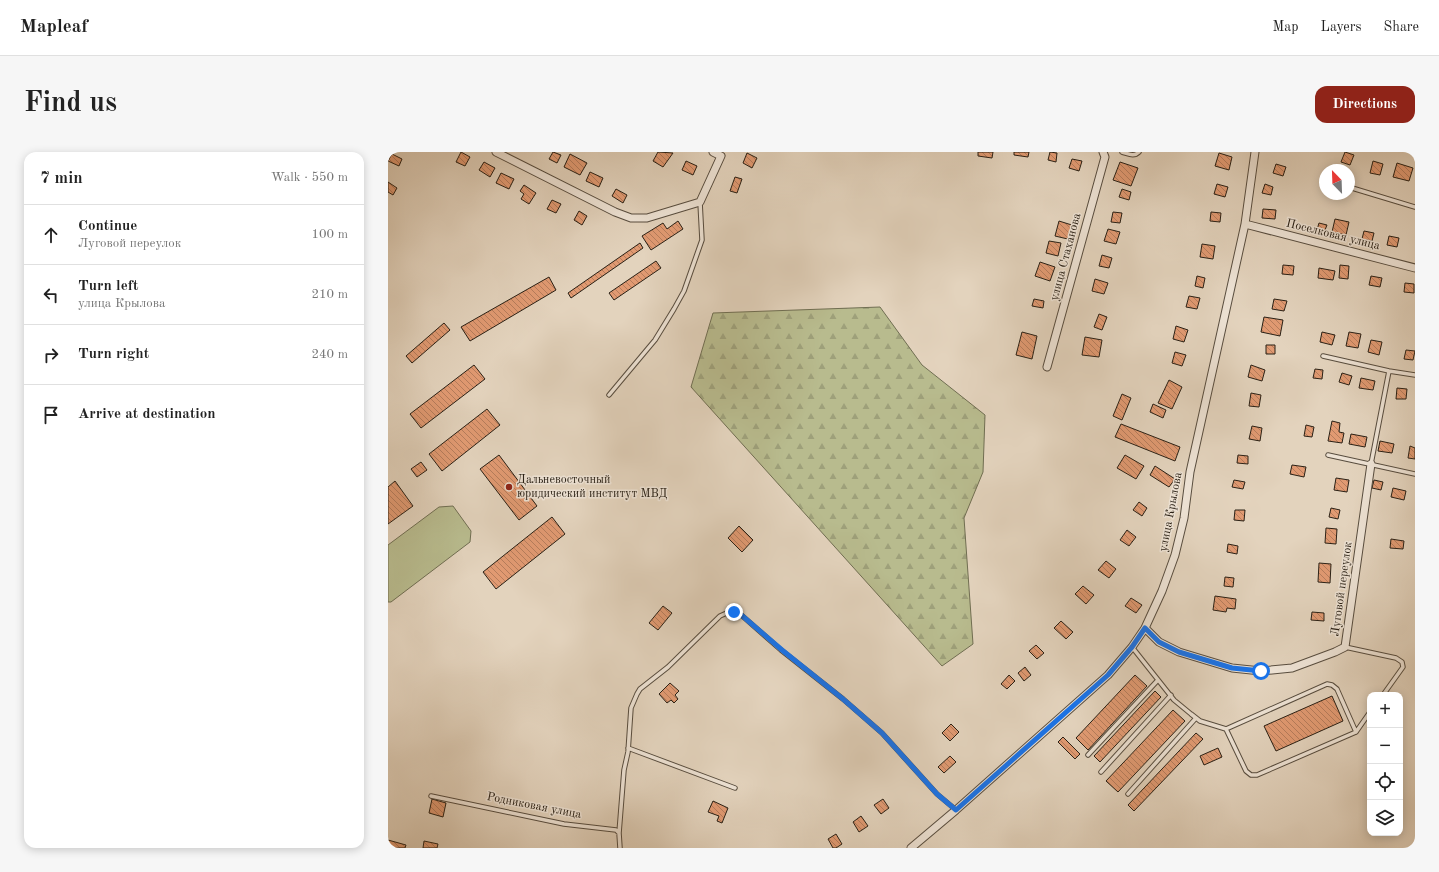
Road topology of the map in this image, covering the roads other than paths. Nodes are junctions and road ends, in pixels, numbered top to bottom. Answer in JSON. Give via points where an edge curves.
{"nodes":[{"id":1,"x":496,"y":152,"type":"edge"},
{"id":2,"x":713,"y":152,"type":"edge"},
{"id":3,"x":1103,"y":152,"type":"edge"},
{"id":4,"x":1122,"y":152,"type":"edge"},
{"id":5,"x":1140,"y":152,"type":"edge"},
{"id":6,"x":1255,"y":152,"type":"edge"},
{"id":7,"x":722,"y":154,"type":"edge"},
{"id":8,"x":1355,"y":189,"type":"edge"},
{"id":9,"x":700,"y":202,"type":"junction"},
{"id":10,"x":1415,"y":207,"type":"edge"},
{"id":11,"x":1245,"y":224,"type":"junction"},
{"id":12,"x":1415,"y":268,"type":"edge"},
{"id":13,"x":1323,"y":356,"type":"dead end"},
{"id":14,"x":1047,"y":367,"type":"dead end"},
{"id":15,"x":1389,"y":371,"type":"junction"},
{"id":16,"x":1415,"y":375,"type":"edge"},
{"id":17,"x":609,"y":395,"type":"dead end"},
{"id":18,"x":1328,"y":455,"type":"dead end"},
{"id":19,"x":1371,"y":464,"type":"junction"},
{"id":20,"x":1415,"y":474,"type":"edge"},
{"id":21,"x":1145,"y":628,"type":"junction"},
{"id":22,"x":1132,"y":647,"type":"junction"},
{"id":23,"x":1345,"y":647,"type":"junction"},
{"id":24,"x":1158,"y":680,"type":"junction"},
{"id":25,"x":1385,"y":692,"type":"edge"},
{"id":26,"x":1171,"y":696,"type":"junction"},
{"id":27,"x":1367,"y":716,"type":"edge"},
{"id":28,"x":1196,"y":718,"type":"junction"},
{"id":29,"x":1226,"y":729,"type":"junction"},
{"id":30,"x":1356,"y":732,"type":"junction"},
{"id":31,"x":628,"y":748,"type":"junction"},
{"id":32,"x":1088,"y":755,"type":"dead end"},
{"id":33,"x":1101,"y":772,"type":"dead end"},
{"id":34,"x":735,"y":788,"type":"dead end"},
{"id":35,"x":1128,"y":794,"type":"dead end"},
{"id":36,"x":430,"y":796,"type":"dead end"},
{"id":37,"x":956,"y":810,"type":"junction"},
{"id":38,"x":619,"y":833,"type":"junction"},
{"id":39,"x":620,"y":848,"type":"edge"},
{"id":40,"x":912,"y":848,"type":"edge"}],
"edges":[{"from":1,"to":9,"type":"street","via":[[631,218],[647,218]]},
{"from":2,"to":7,"type":"street"},
{"from":3,"to":14,"type":"street","name":"улица Стаханова","via":[[1105,157]]},
{"from":4,"to":5,"type":"lane","via":[[1131,155]]},
{"from":6,"to":11,"type":"street","name":"улица Крылова"},
{"from":7,"to":9,"type":"street"},
{"from":8,"to":10,"type":"lane"},
{"from":9,"to":17,"type":"lane","via":[[702,240],[684,291],[655,340]]},
{"from":11,"to":12,"type":"street","name":"Поселковая улица"},
{"from":11,"to":21,"type":"street","name":"улица Крылова","via":[[1190,472],[1184,518],[1175,555]]},
{"from":13,"to":15,"type":"lane"},
{"from":15,"to":16,"type":"lane"},
{"from":15,"to":19,"type":"lane","name":"Луговой переулок"},
{"from":18,"to":19,"type":"lane"},
{"from":19,"to":20,"type":"lane"},
{"from":19,"to":23,"type":"street","name":"Луговой переулок"},
{"from":21,"to":22,"type":"street","name":"улица Крылова"},
{"from":21,"to":23,"type":"street","name":"Луговой переулок","via":[[1159,642],[1179,652],[1232,668],[1261,671],[1292,668]]},
{"from":22,"to":24,"type":"lane"},
{"from":22,"to":37,"type":"street","name":"улица Крылова","via":[[1103,680]]},
{"from":23,"to":25,"type":"lane","via":[[1396,658],[1402,662],[1403,667]]},
{"from":24,"to":26,"type":"lane"},
{"from":24,"to":32,"type":"lane"},
{"from":26,"to":28,"type":"lane"},
{"from":26,"to":33,"type":"lane"},
{"from":27,"to":30,"type":"lane"},
{"from":28,"to":29,"type":"lane"},
{"from":28,"to":35,"type":"lane"},
{"from":29,"to":30,"type":"lane","via":[[1246,771],[1251,775],[1257,775]]},
{"from":29,"to":30,"type":"lane","via":[[1327,684],[1337,689]]},
{"from":31,"to":34,"type":"lane"},
{"from":31,"to":37,"type":"lane","via":[[631,708],[640,689],[668,668],[720,616],[734,612],[739,613],[882,733],[937,794]]},
{"from":31,"to":38,"type":"lane"},
{"from":36,"to":38,"type":"lane","name":"Родниковая улица","via":[[564,824],[616,830]]},
{"from":37,"to":40,"type":"street","name":"улица Крылова"},
{"from":38,"to":39,"type":"lane"}]}
